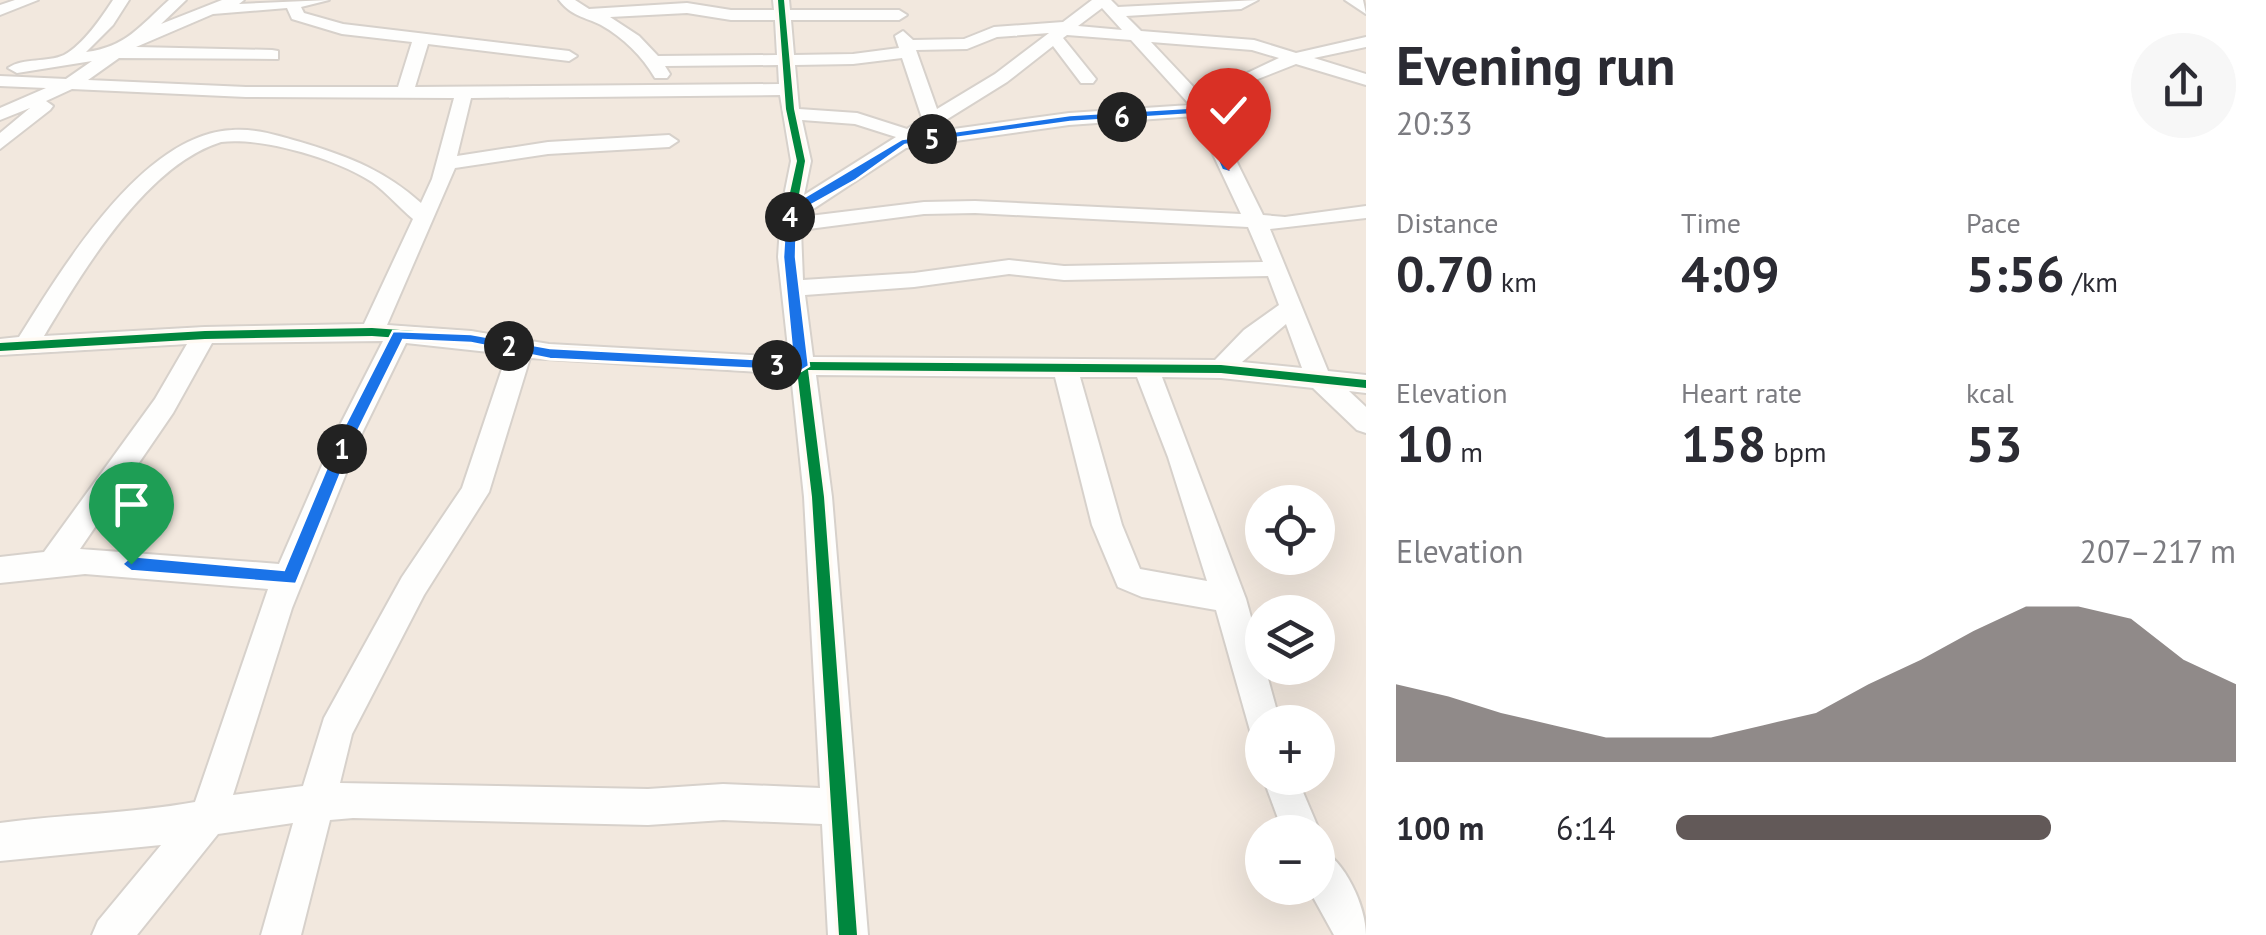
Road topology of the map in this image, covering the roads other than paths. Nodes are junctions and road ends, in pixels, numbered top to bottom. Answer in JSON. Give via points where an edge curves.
{"nodes":[{"id":1,"x":30,"y":0,"type":"edge"},
{"id":2,"x":120,"y":0,"type":"edge"},
{"id":3,"x":178,"y":0,"type":"edge"},
{"id":4,"x":236,"y":0,"type":"edge"},
{"id":5,"x":321,"y":0,"type":"edge"},
{"id":6,"x":568,"y":0,"type":"edge"},
{"id":7,"x":1250,"y":0,"type":"edge"},
{"id":8,"x":1353,"y":0,"type":"edge"},
{"id":9,"x":1214,"y":2,"type":"edge"},
{"id":10,"x":292,"y":3,"type":"junction"},
{"id":11,"x":1106,"y":4,"type":"edge"},
{"id":12,"x":781,"y":7,"type":"edge"},
{"id":13,"x":898,"y":7,"type":"edge"},
{"id":14,"x":1366,"y":9,"type":"edge"},
{"id":15,"x":0,"y":10,"type":"edge"},
{"id":16,"x":208,"y":11,"type":"junction"},
{"id":17,"x":585,"y":14,"type":"junction"},
{"id":18,"x":1066,"y":24,"type":"junction"},
{"id":19,"x":1132,"y":34,"type":"junction"},
{"id":20,"x":422,"y":37,"type":"junction"},
{"id":21,"x":138,"y":38,"type":"junction"},
{"id":22,"x":1366,"y":42,"type":"edge"},
{"id":23,"x":22,"y":48,"type":"dead end"},
{"id":24,"x":907,"y":49,"type":"junction"},
{"id":25,"x":121,"y":50,"type":"junction"},
{"id":26,"x":272,"y":55,"type":"dead end"},
{"id":27,"x":569,"y":56,"type":"dead end"},
{"id":28,"x":1297,"y":56,"type":"junction"},
{"id":29,"x":70,"y":58,"type":"junction"},
{"id":30,"x":787,"y":58,"type":"junction"},
{"id":31,"x":654,"y":61,"type":"junction"},
{"id":32,"x":7,"y":77,"type":"edge"},
{"id":33,"x":1087,"y":80,"type":"dead end"},
{"id":34,"x":1366,"y":80,"type":"edge"},
{"id":35,"x":63,"y":87,"type":"junction"},
{"id":36,"x":405,"y":92,"type":"junction"},
{"id":37,"x":464,"y":92,"type":"junction"},
{"id":38,"x":659,"y":92,"type":"junction"},
{"id":39,"x":789,"y":101,"type":"junction"},
{"id":40,"x":1200,"y":107,"type":"junction"},
{"id":41,"x":268,"y":114,"type":"junction"},
{"id":42,"x":0,"y":116,"type":"edge"},
{"id":43,"x":932,"y":120,"type":"junction"},
{"id":44,"x":906,"y":139,"type":"junction"},
{"id":45,"x":669,"y":141,"type":"dead end"},
{"id":46,"x":0,"y":143,"type":"edge"},
{"id":47,"x":446,"y":164,"type":"junction"},
{"id":48,"x":1366,"y":212,"type":"edge"},
{"id":49,"x":424,"y":217,"type":"junction"},
{"id":50,"x":790,"y":218,"type":"junction"},
{"id":51,"x":1257,"y":221,"type":"junction"},
{"id":52,"x":1278,"y":269,"type":"junction"},
{"id":53,"x":794,"y":288,"type":"junction"},
{"id":54,"x":1290,"y":308,"type":"junction"},
{"id":55,"x":385,"y":333,"type":"junction"},
{"id":56,"x":205,"y":335,"type":"junction"},
{"id":57,"x":27,"y":345,"type":"junction"},
{"id":58,"x":0,"y":347,"type":"edge"},
{"id":59,"x":520,"y":348,"type":"junction"},
{"id":60,"x":801,"y":366,"type":"junction"},
{"id":61,"x":1064,"y":369,"type":"junction"},
{"id":62,"x":1221,"y":369,"type":"junction"},
{"id":63,"x":1146,"y":371,"type":"junction"},
{"id":64,"x":1318,"y":377,"type":"junction"},
{"id":65,"x":1366,"y":384,"type":"edge"},
{"id":66,"x":1366,"y":423,"type":"edge"},
{"id":67,"x":53,"y":564,"type":"junction"},
{"id":68,"x":0,"y":570,"type":"edge"},
{"id":69,"x":289,"y":578,"type":"junction"},
{"id":70,"x":1232,"y":600,"type":"junction"},
{"id":71,"x":1259,"y":705,"type":"edge"},
{"id":72,"x":316,"y":804,"type":"junction"},
{"id":73,"x":839,"y":808,"type":"junction"},
{"id":74,"x":208,"y":817,"type":"junction"},
{"id":75,"x":0,"y":842,"type":"edge"},
{"id":76,"x":1335,"y":897,"type":"edge"},
{"id":77,"x":112,"y":935,"type":"edge"},
{"id":78,"x":281,"y":935,"type":"edge"},
{"id":79,"x":848,"y":935,"type":"edge"},
{"id":80,"x":1356,"y":935,"type":"edge"}],
"edges":[{"from":1,"to":15,"type":"street"},
{"from":2,"to":29,"type":"street"},
{"from":3,"to":21,"type":"street"},
{"from":4,"to":16,"type":"street"},
{"from":5,"to":10,"type":"street"},
{"from":6,"to":17,"type":"street"},
{"from":7,"to":9,"type":"street"},
{"from":8,"to":14,"type":"street"},
{"from":9,"to":11,"type":"street"},
{"from":10,"to":16,"type":"street"},
{"from":10,"to":20,"type":"street","via":[[298,16],[323,24]]},
{"from":11,"to":18,"type":"street"},
{"from":11,"to":19,"type":"street"},
{"from":12,"to":13,"type":"street"},
{"from":12,"to":17,"type":"street","via":[[730,15],[686,8]]},
{"from":12,"to":30,"type":"street"},
{"from":13,"to":24,"type":"street"},
{"from":16,"to":21,"type":"street"},
{"from":17,"to":31,"type":"street"},
{"from":18,"to":19,"type":"street"},
{"from":18,"to":24,"type":"street"},
{"from":18,"to":33,"type":"street"},
{"from":18,"to":43,"type":"street","via":[[1001,78]]},
{"from":19,"to":28,"type":"street"},
{"from":19,"to":40,"type":"street"},
{"from":20,"to":27,"type":"street"},
{"from":20,"to":36,"type":"street"},
{"from":21,"to":25,"type":"street"},
{"from":22,"to":28,"type":"street"},
{"from":23,"to":32,"type":"street"},
{"from":24,"to":30,"type":"street","via":[[854,60]]},
{"from":24,"to":43,"type":"street"},
{"from":25,"to":26,"type":"street"},
{"from":25,"to":29,"type":"street"},
{"from":25,"to":35,"type":"street"},
{"from":28,"to":34,"type":"street"},
{"from":28,"to":40,"type":"street","via":[[1241,76]]},
{"from":29,"to":32,"type":"street"},
{"from":30,"to":31,"type":"street"},
{"from":30,"to":39,"type":"street"},
{"from":31,"to":38,"type":"street","via":[[662,79]]},
{"from":32,"to":35,"type":"street"},
{"from":35,"to":41,"type":"street"},
{"from":35,"to":42,"type":"street"},
{"from":35,"to":46,"type":"street"},
{"from":36,"to":37,"type":"street"},
{"from":36,"to":41,"type":"street"},
{"from":37,"to":38,"type":"street"},
{"from":37,"to":47,"type":"street"},
{"from":38,"to":39,"type":"street"},
{"from":39,"to":44,"type":"street"},
{"from":39,"to":50,"type":"street","via":[[800,161]]},
{"from":40,"to":44,"type":"street"},
{"from":40,"to":51,"type":"street"},
{"from":41,"to":49,"type":"street","via":[[380,178]]},
{"from":41,"to":57,"type":"street","via":[[231,136],[208,140],[152,180],[84,256]]},
{"from":43,"to":44,"type":"street"},
{"from":44,"to":50,"type":"street"},
{"from":45,"to":47,"type":"street","via":[[548,148]]},
{"from":47,"to":49,"type":"street"},
{"from":48,"to":51,"type":"street","via":[[1310,222]]},
{"from":49,"to":55,"type":"street"},
{"from":50,"to":51,"type":"street","via":[[975,208]]},
{"from":50,"to":53,"type":"street"},
{"from":51,"to":52,"type":"street"},
{"from":52,"to":53,"type":"street","via":[[1064,273],[1009,267]]},
{"from":52,"to":54,"type":"street"},
{"from":53,"to":60,"type":"street"},
{"from":54,"to":62,"type":"street"},
{"from":54,"to":64,"type":"street"},
{"from":55,"to":56,"type":"street"},
{"from":55,"to":59,"type":"street"},
{"from":55,"to":69,"type":"street"},
{"from":56,"to":57,"type":"street"},
{"from":56,"to":67,"type":"street","via":[[164,406]]},
{"from":57,"to":58,"type":"street"},
{"from":59,"to":60,"type":"street"},
{"from":59,"to":72,"type":"street","via":[[476,492],[412,586],[365,673],[336,730]]},
{"from":60,"to":61,"type":"street"},
{"from":60,"to":73,"type":"street","via":[[818,497]]},
{"from":61,"to":63,"type":"street"},
{"from":61,"to":70,"type":"street","via":[[1107,525],[1129,578]]},
{"from":62,"to":63,"type":"street"},
{"from":62,"to":64,"type":"street"},
{"from":63,"to":70,"type":"street","via":[[1199,497]]},
{"from":64,"to":65,"type":"street"},
{"from":64,"to":66,"type":"street"},
{"from":67,"to":68,"type":"street"},
{"from":67,"to":69,"type":"street"},
{"from":69,"to":74,"type":"street"},
{"from":70,"to":71,"type":"street"},
{"from":72,"to":73,"type":"street","via":[[408,799]]},
{"from":72,"to":74,"type":"street"},
{"from":72,"to":78,"type":"street"},
{"from":73,"to":79,"type":"street"},
{"from":74,"to":75,"type":"street","via":[[148,830]]},
{"from":74,"to":77,"type":"street"},
{"from":76,"to":80,"type":"street"}]}
